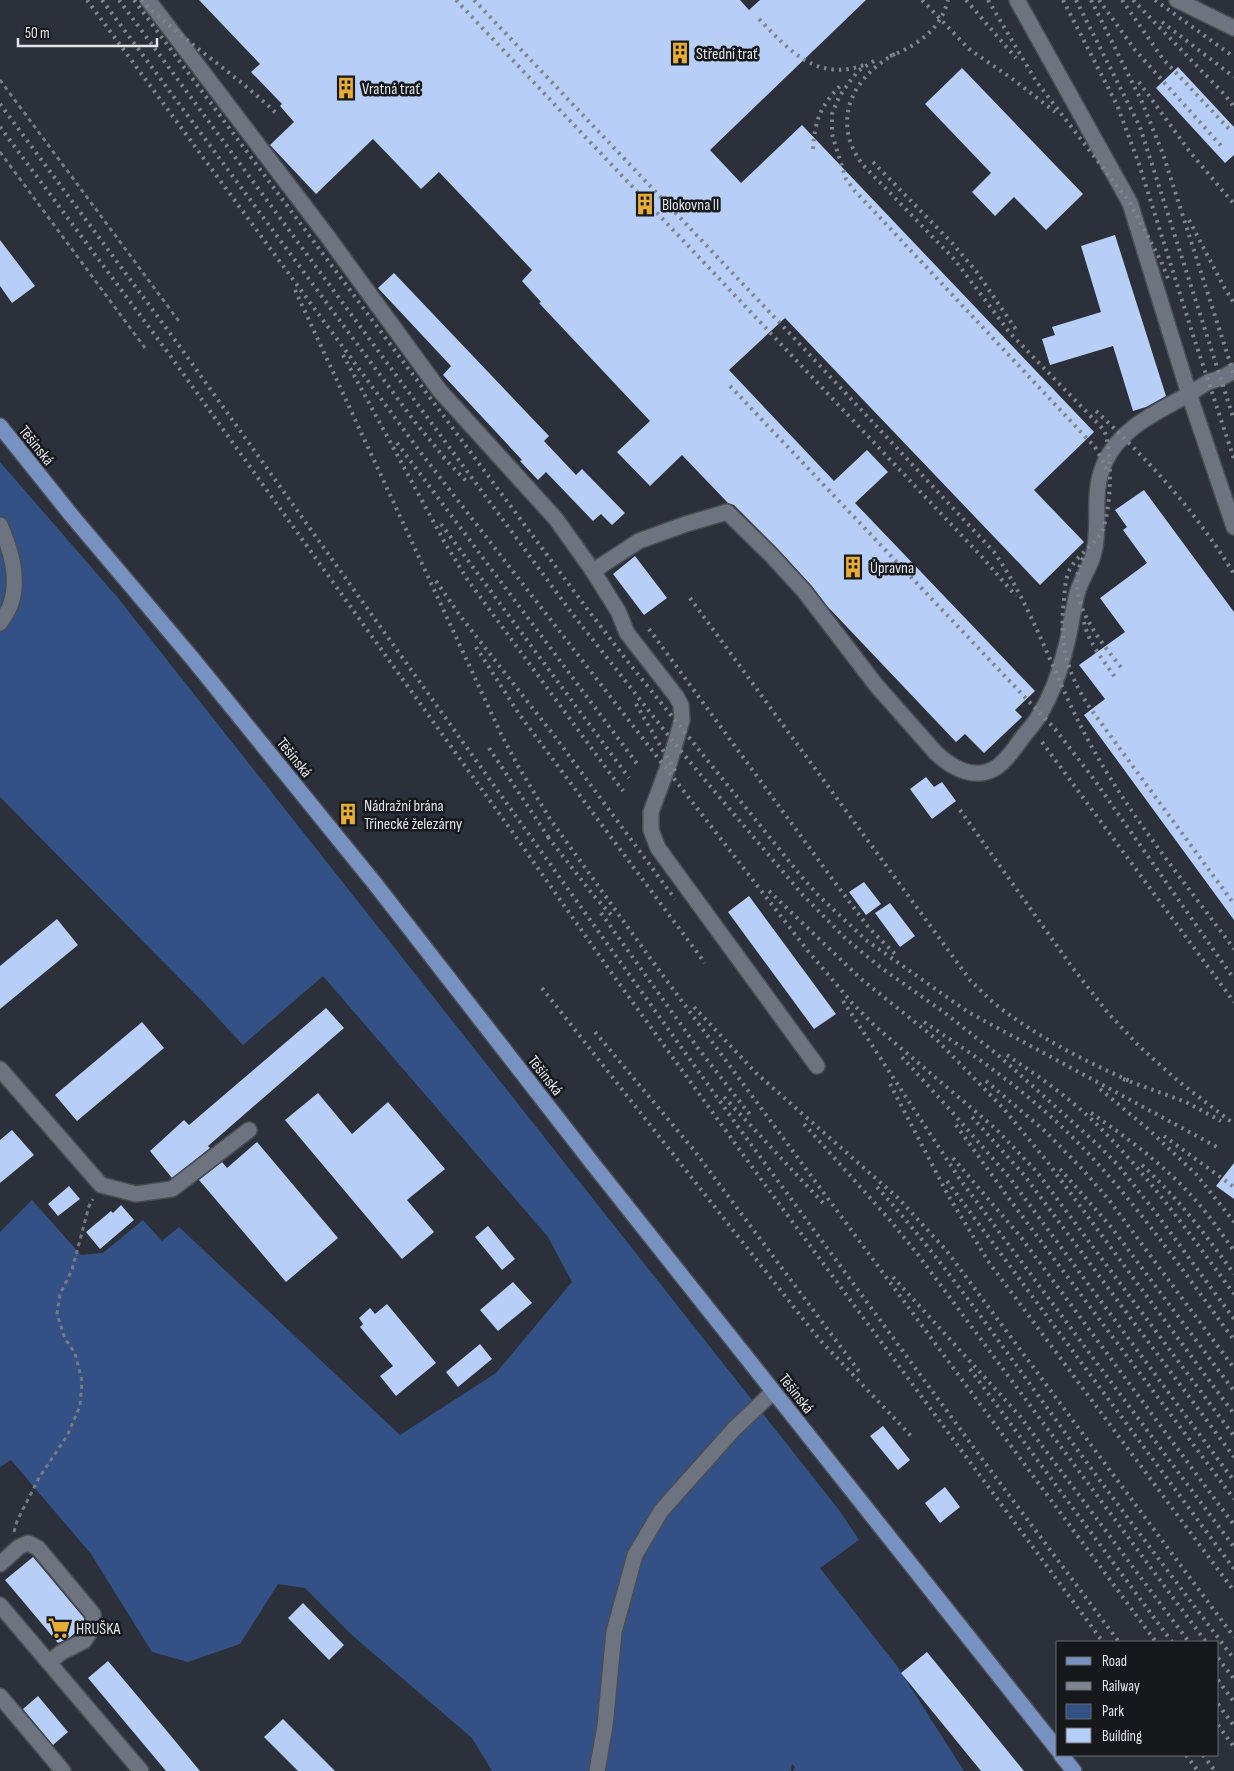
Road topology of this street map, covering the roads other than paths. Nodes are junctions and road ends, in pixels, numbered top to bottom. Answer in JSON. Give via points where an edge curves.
{"nodes":[{"id":1,"x":148,"y":0,"type":"edge"},
{"id":2,"x":1017,"y":0,"type":"edge"},
{"id":3,"x":1177,"y":0,"type":"edge"},
{"id":4,"x":1234,"y":28,"type":"edge"},
{"id":5,"x":1234,"y":371,"type":"edge"},
{"id":6,"x":1189,"y":394,"type":"junction"},
{"id":7,"x":0,"y":426,"type":"edge"},
{"id":8,"x":0,"y":525,"type":"edge"},
{"id":9,"x":1234,"y":527,"type":"edge"},
{"id":10,"x":593,"y":571,"type":"junction"},
{"id":11,"x":0,"y":624,"type":"edge"},
{"id":12,"x":817,"y":1066,"type":"dead end"},
{"id":13,"x":0,"y":1068,"type":"edge"},
{"id":14,"x":249,"y":1130,"type":"dead end"},
{"id":15,"x":773,"y":1392,"type":"junction"},
{"id":16,"x":3,"y":1562,"type":"edge"},
{"id":17,"x":0,"y":1605,"type":"edge"},
{"id":18,"x":49,"y":1662,"type":"junction"},
{"id":19,"x":0,"y":1696,"type":"edge"},
{"id":20,"x":1056,"y":1747,"type":"edge"},
{"id":21,"x":1062,"y":1756,"type":"edge"},
{"id":22,"x":63,"y":1771,"type":"edge"},
{"id":23,"x":141,"y":1771,"type":"edge"},
{"id":24,"x":597,"y":1771,"type":"edge"},
{"id":25,"x":1074,"y":1771,"type":"edge"}],
"edges":[{"from":1,"to":10,"type":"street","via":[[325,233],[440,392],[556,519]]},
{"from":2,"to":6,"type":"street","via":[[1130,204]]},
{"from":3,"to":4,"type":"street"},
{"from":5,"to":6,"type":"street"},
{"from":6,"to":9,"type":"street"},
{"from":6,"to":10,"type":"street","via":[[1133,427],[1104,463],[1096,497],[1093,556],[1077,592],[1058,675],[1040,714],[1008,757],[997,767],[984,772],[960,770],[947,764],[936,753],[876,685],[804,591],[727,512],[639,540]]},
{"from":7,"to":15,"type":"main road","name":"Těšínská","via":[[376,886]]},
{"from":8,"to":11,"type":"street","via":[[11,553],[15,580],[10,606]]},
{"from":10,"to":12,"type":"street","via":[[618,611],[627,633],[676,696],[683,714],[651,812],[651,830],[658,848]]},
{"from":13,"to":14,"type":"street","via":[[101,1185],[136,1194],[172,1189]]},
{"from":15,"to":20,"type":"main road","name":"Těšínská"},
{"from":15,"to":24,"type":"street","via":[[734,1429],[661,1511],[635,1555],[614,1632]]},
{"from":16,"to":18,"type":"street","via":[[28,1543],[38,1548],[93,1614],[94,1626],[84,1641]]},
{"from":17,"to":18,"type":"street"},
{"from":18,"to":23,"type":"street"},
{"from":19,"to":22,"type":"street"},
{"from":21,"to":25,"type":"main road"}]}
